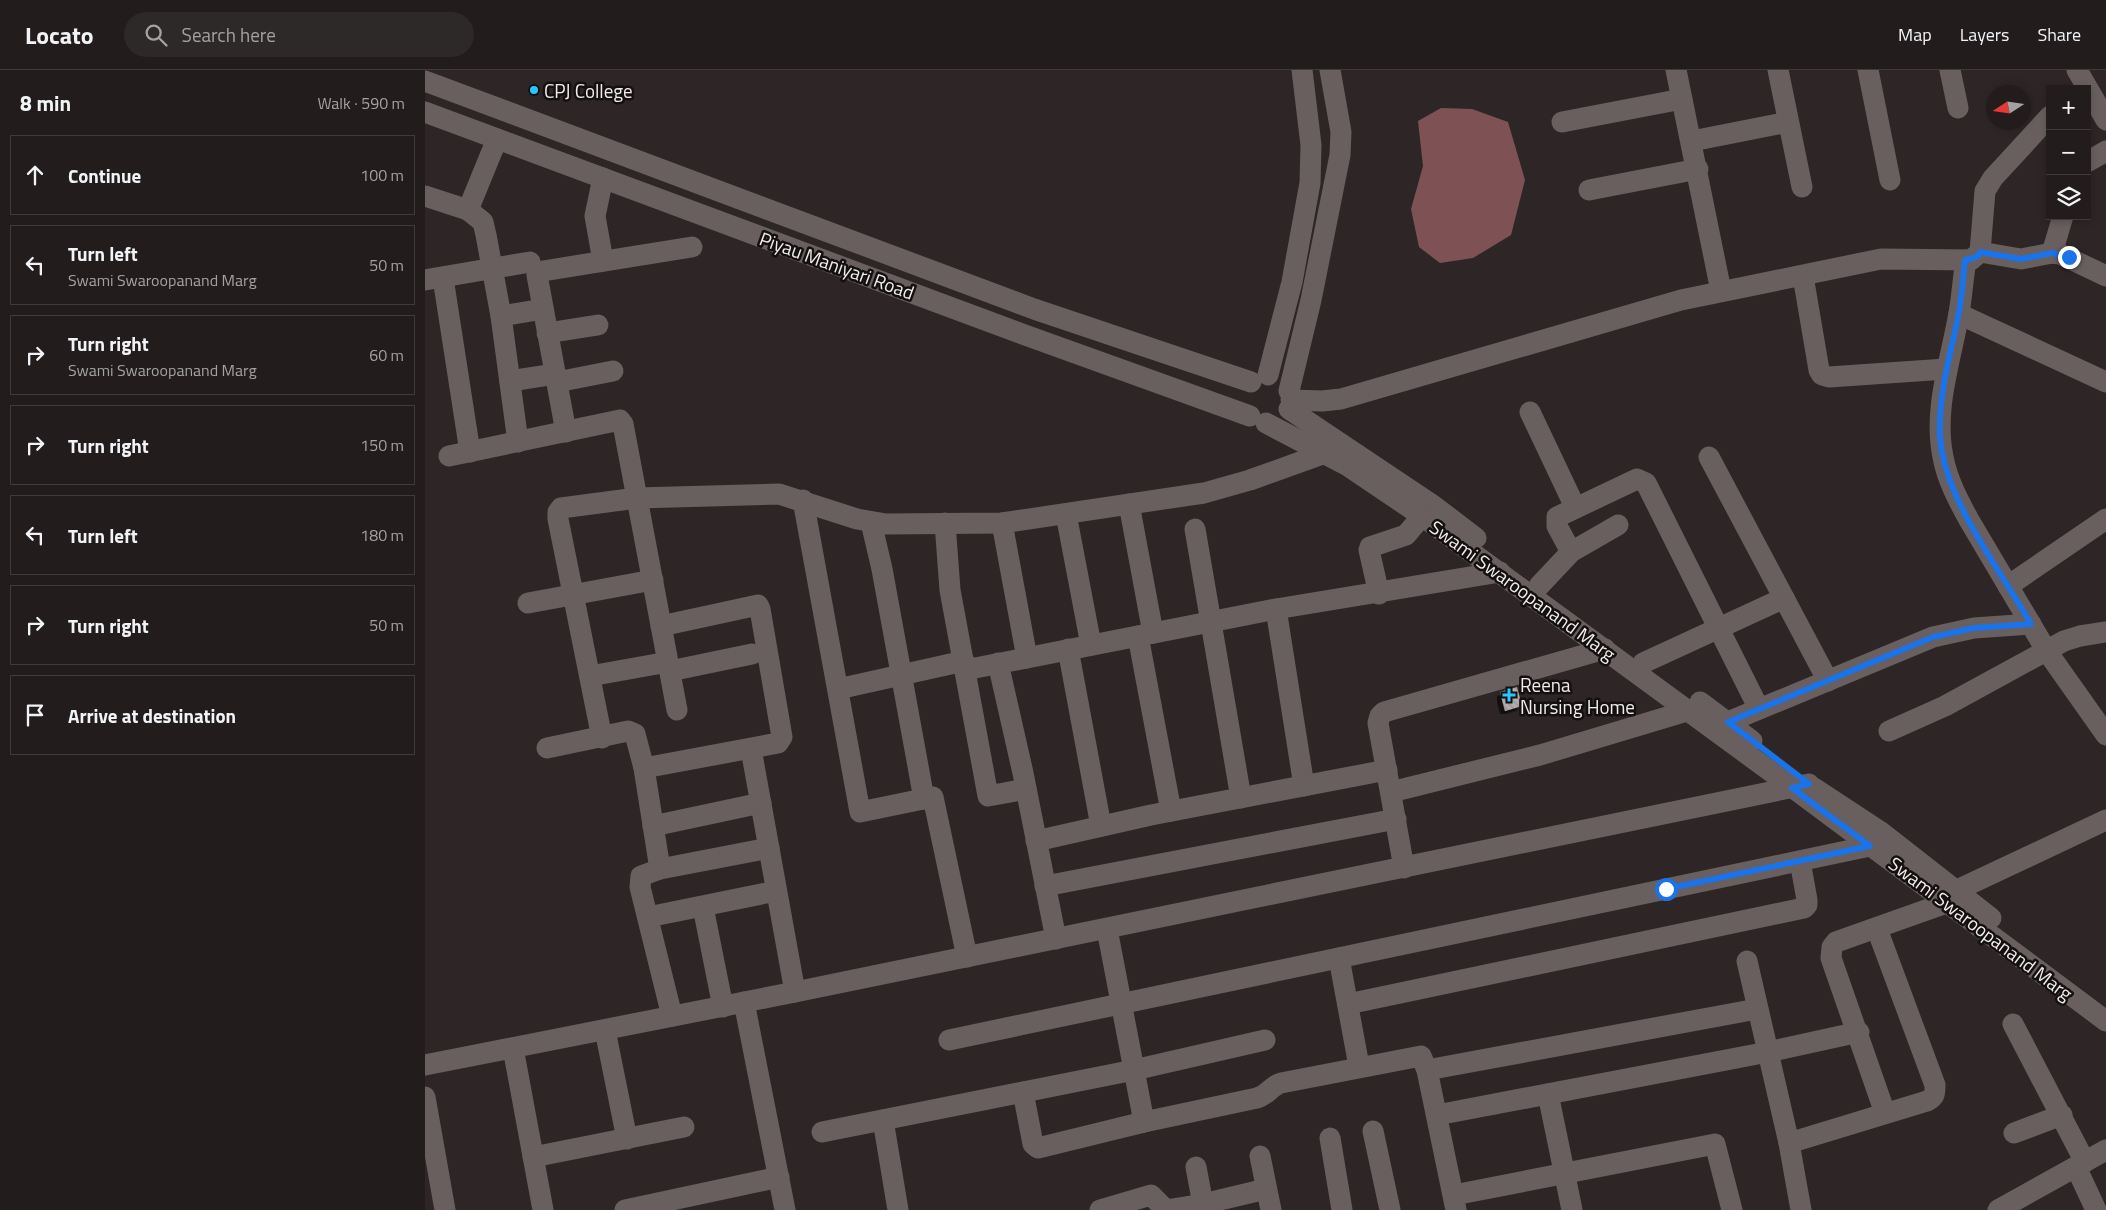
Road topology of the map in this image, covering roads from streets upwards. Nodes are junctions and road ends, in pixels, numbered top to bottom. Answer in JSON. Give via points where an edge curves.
{"nodes":[{"id":1,"x":1302,"y":70,"type":"edge"},
{"id":2,"x":1330,"y":70,"type":"edge"},
{"id":3,"x":1676,"y":70,"type":"edge"},
{"id":4,"x":1778,"y":70,"type":"edge"},
{"id":5,"x":1868,"y":70,"type":"edge"},
{"id":6,"x":1950,"y":70,"type":"edge"},
{"id":7,"x":2080,"y":77,"type":"edge"},
{"id":8,"x":425,"y":81,"type":"edge"},
{"id":9,"x":1682,"y":99,"type":"junction"},
{"id":10,"x":1958,"y":108,"type":"dead end"},
{"id":11,"x":425,"y":112,"type":"edge"},
{"id":12,"x":2046,"y":120,"type":"edge"},
{"id":13,"x":2106,"y":120,"type":"edge"},
{"id":14,"x":1562,"y":122,"type":"dead end"},
{"id":15,"x":1789,"y":122,"type":"junction"},
{"id":16,"x":497,"y":139,"type":"junction"},
{"id":17,"x":1692,"y":141,"type":"junction"},
{"id":18,"x":600,"y":146,"type":"junction"},
{"id":19,"x":2106,"y":151,"type":"edge"},
{"id":20,"x":2091,"y":160,"type":"edge"},
{"id":21,"x":1698,"y":169,"type":"junction"},
{"id":22,"x":597,"y":175,"type":"junction"},
{"id":23,"x":1890,"y":180,"type":"dead end"},
{"id":24,"x":1802,"y":187,"type":"dead end"},
{"id":25,"x":1589,"y":190,"type":"dead end"},
{"id":26,"x":425,"y":196,"type":"edge"},
{"id":27,"x":468,"y":210,"type":"junction"},
{"id":28,"x":2062,"y":220,"type":"edge"},
{"id":29,"x":691,"y":247,"type":"dead end"},
{"id":30,"x":2052,"y":253,"type":"junction"},
{"id":31,"x":1973,"y":256,"type":"junction"},
{"id":32,"x":603,"y":261,"type":"junction"},
{"id":33,"x":530,"y":262,"type":"dead end"},
{"id":34,"x":492,"y":269,"type":"junction"},
{"id":35,"x":1803,"y":276,"type":"junction"},
{"id":36,"x":2106,"y":276,"type":"edge"},
{"id":37,"x":434,"y":279,"type":"edge"},
{"id":38,"x":1721,"y":291,"type":"junction"},
{"id":39,"x":543,"y":309,"type":"junction"},
{"id":40,"x":1959,"y":314,"type":"junction"},
{"id":41,"x":501,"y":316,"type":"junction"},
{"id":42,"x":597,"y":325,"type":"dead end"},
{"id":43,"x":547,"y":332,"type":"junction"},
{"id":44,"x":1946,"y":369,"type":"junction"},
{"id":45,"x":613,"y":372,"type":"dead end"},
{"id":46,"x":556,"y":378,"type":"junction"},
{"id":47,"x":1259,"y":378,"type":"junction"},
{"id":48,"x":510,"y":381,"type":"junction"},
{"id":49,"x":2106,"y":382,"type":"edge"},
{"id":50,"x":1290,"y":400,"type":"junction"},
{"id":51,"x":1530,"y":412,"type":"dead end"},
{"id":52,"x":1258,"y":419,"type":"junction"},
{"id":53,"x":566,"y":432,"type":"junction"},
{"id":54,"x":518,"y":442,"type":"junction"},
{"id":55,"x":470,"y":452,"type":"junction"},
{"id":56,"x":1325,"y":453,"type":"junction"},
{"id":57,"x":449,"y":456,"type":"dead end"},
{"id":58,"x":1709,"y":457,"type":"dead end"},
{"id":59,"x":637,"y":498,"type":"junction"},
{"id":60,"x":803,"y":500,"type":"junction"},
{"id":61,"x":1129,"y":504,"type":"junction"},
{"id":62,"x":1575,"y":507,"type":"junction"},
{"id":63,"x":1066,"y":514,"type":"junction"},
{"id":64,"x":1422,"y":516,"type":"junction"},
{"id":65,"x":2106,"y":519,"type":"edge"},
{"id":66,"x":871,"y":522,"type":"junction"},
{"id":67,"x":945,"y":523,"type":"junction"},
{"id":68,"x":1002,"y":523,"type":"junction"},
{"id":69,"x":1618,"y":525,"type":"dead end"},
{"id":70,"x":1195,"y":529,"type":"dead end"},
{"id":71,"x":1571,"y":552,"type":"junction"},
{"id":72,"x":1500,"y":572,"type":"junction"},
{"id":73,"x":653,"y":580,"type":"junction"},
{"id":74,"x":1539,"y":586,"type":"junction"},
{"id":75,"x":2008,"y":586,"type":"junction"},
{"id":76,"x":574,"y":594,"type":"junction"},
{"id":77,"x":1379,"y":594,"type":"junction"},
{"id":78,"x":1784,"y":598,"type":"junction"},
{"id":79,"x":528,"y":603,"type":"dead end"},
{"id":80,"x":1276,"y":609,"type":"junction"},
{"id":81,"x":1211,"y":621,"type":"junction"},
{"id":82,"x":2031,"y":624,"type":"junction"},
{"id":83,"x":661,"y":626,"type":"junction"},
{"id":84,"x":1719,"y":627,"type":"junction"},
{"id":85,"x":2106,"y":632,"type":"edge"},
{"id":86,"x":1146,"y":634,"type":"junction"},
{"id":87,"x":1091,"y":645,"type":"junction"},
{"id":88,"x":1068,"y":649,"type":"junction"},
{"id":89,"x":1605,"y":649,"type":"junction"},
{"id":90,"x":2046,"y":650,"type":"junction"},
{"id":91,"x":752,"y":654,"type":"dead end"},
{"id":92,"x":1027,"y":658,"type":"junction"},
{"id":93,"x":998,"y":663,"type":"junction"},
{"id":94,"x":1643,"y":663,"type":"junction"},
{"id":95,"x":965,"y":665,"type":"junction"},
{"id":96,"x":669,"y":666,"type":"junction"},
{"id":97,"x":902,"y":674,"type":"junction"},
{"id":98,"x":590,"y":676,"type":"junction"},
{"id":99,"x":1829,"y":681,"type":"junction"},
{"id":100,"x":839,"y":689,"type":"junction"},
{"id":101,"x":1759,"y":709,"type":"junction"},
{"id":102,"x":677,"y":710,"type":"dead end"},
{"id":103,"x":1687,"y":711,"type":"junction"},
{"id":104,"x":1728,"y":722,"type":"junction"},
{"id":105,"x":1889,"y":731,"type":"dead end"},
{"id":106,"x":2106,"y":735,"type":"edge"},
{"id":107,"x":602,"y":738,"type":"junction"},
{"id":108,"x":547,"y":748,"type":"dead end"},
{"id":109,"x":751,"y":749,"type":"junction"},
{"id":110,"x":644,"y":768,"type":"junction"},
{"id":111,"x":1387,"y":770,"type":"junction"},
{"id":112,"x":1304,"y":786,"type":"junction"},
{"id":113,"x":1800,"y":786,"type":"junction"},
{"id":114,"x":1026,"y":789,"type":"junction"},
{"id":115,"x":1391,"y":792,"type":"junction"},
{"id":116,"x":1241,"y":798,"type":"junction"},
{"id":117,"x":924,"y":799,"type":"junction"},
{"id":118,"x":761,"y":803,"type":"junction"},
{"id":119,"x":1171,"y":811,"type":"junction"},
{"id":120,"x":1396,"y":818,"type":"junction"},
{"id":121,"x":2106,"y":820,"type":"edge"},
{"id":122,"x":653,"y":826,"type":"junction"},
{"id":123,"x":1101,"y":826,"type":"junction"},
{"id":124,"x":1037,"y":841,"type":"junction"},
{"id":125,"x":1870,"y":846,"type":"junction"},
{"id":126,"x":769,"y":848,"type":"junction"},
{"id":127,"x":1800,"y":861,"type":"junction"},
{"id":128,"x":1404,"y":868,"type":"junction"},
{"id":129,"x":660,"y":869,"type":"junction"},
{"id":130,"x":1045,"y":886,"type":"junction"},
{"id":131,"x":776,"y":891,"type":"junction"},
{"id":132,"x":1951,"y":897,"type":"junction"},
{"id":133,"x":703,"y":907,"type":"junction"},
{"id":134,"x":648,"y":917,"type":"junction"},
{"id":135,"x":1107,"y":928,"type":"junction"},
{"id":136,"x":1877,"y":929,"type":"junction"},
{"id":137,"x":1056,"y":939,"type":"junction"},
{"id":138,"x":967,"y":957,"type":"junction"},
{"id":139,"x":1339,"y":958,"type":"junction"},
{"id":140,"x":1747,"y":961,"type":"dead end"},
{"id":141,"x":795,"y":992,"type":"junction"},
{"id":142,"x":744,"y":1002,"type":"junction"},
{"id":143,"x":1121,"y":1004,"type":"junction"},
{"id":144,"x":1348,"y":1004,"type":"junction"},
{"id":145,"x":2106,"y":1004,"type":"edge"},
{"id":146,"x":723,"y":1006,"type":"junction"},
{"id":147,"x":1757,"y":1010,"type":"junction"},
{"id":148,"x":672,"y":1016,"type":"junction"},
{"id":149,"x":2106,"y":1022,"type":"edge"},
{"id":150,"x":2013,"y":1024,"type":"dead end"},
{"id":151,"x":605,"y":1030,"type":"junction"},
{"id":152,"x":1859,"y":1032,"type":"junction"},
{"id":153,"x":949,"y":1040,"type":"dead end"},
{"id":154,"x":1265,"y":1040,"type":"dead end"},
{"id":155,"x":513,"y":1048,"type":"junction"},
{"id":156,"x":1767,"y":1052,"type":"junction"},
{"id":157,"x":425,"y":1065,"type":"edge"},
{"id":158,"x":1359,"y":1066,"type":"junction"},
{"id":159,"x":1134,"y":1070,"type":"junction"},
{"id":160,"x":1427,"y":1070,"type":"junction"},
{"id":161,"x":1023,"y":1092,"type":"junction"},
{"id":162,"x":1548,"y":1094,"type":"junction"},
{"id":163,"x":425,"y":1097,"type":"edge"},
{"id":164,"x":1885,"y":1114,"type":"junction"},
{"id":165,"x":2061,"y":1115,"type":"junction"},
{"id":166,"x":1437,"y":1116,"type":"junction"},
{"id":167,"x":883,"y":1120,"type":"junction"},
{"id":168,"x":1144,"y":1122,"type":"junction"},
{"id":169,"x":685,"y":1127,"type":"dead end"},
{"id":170,"x":1373,"y":1131,"type":"dead end"},
{"id":171,"x":822,"y":1132,"type":"dead end"},
{"id":172,"x":2014,"y":1133,"type":"dead end"},
{"id":173,"x":1330,"y":1138,"type":"dead end"},
{"id":174,"x":627,"y":1139,"type":"junction"},
{"id":175,"x":1789,"y":1143,"type":"junction"},
{"id":176,"x":2106,"y":1150,"type":"edge"},
{"id":177,"x":533,"y":1156,"type":"junction"},
{"id":178,"x":1260,"y":1156,"type":"dead end"},
{"id":179,"x":2081,"y":1164,"type":"junction"},
{"id":180,"x":1196,"y":1167,"type":"dead end"},
{"id":181,"x":1565,"y":1173,"type":"junction"},
{"id":182,"x":779,"y":1177,"type":"junction"},
{"id":183,"x":1267,"y":1189,"type":"junction"},
{"id":184,"x":1455,"y":1203,"type":"edge"},
{"id":185,"x":1204,"y":1207,"type":"edge"},
{"id":186,"x":2004,"y":1208,"type":"edge"},
{"id":187,"x":445,"y":1210,"type":"edge"},
{"id":188,"x":543,"y":1210,"type":"edge"},
{"id":189,"x":625,"y":1210,"type":"edge"},
{"id":190,"x":785,"y":1210,"type":"edge"},
{"id":191,"x":898,"y":1210,"type":"edge"},
{"id":192,"x":1100,"y":1210,"type":"edge"},
{"id":193,"x":1271,"y":1210,"type":"edge"},
{"id":194,"x":1342,"y":1210,"type":"edge"},
{"id":195,"x":1390,"y":1210,"type":"edge"},
{"id":196,"x":1572,"y":1210,"type":"edge"},
{"id":197,"x":1732,"y":1210,"type":"edge"},
{"id":198,"x":1801,"y":1210,"type":"edge"},
{"id":199,"x":2096,"y":1210,"type":"edge"}],
"edges":[{"from":1,"to":47,"type":"street","via":[[1311,145],[1310,183],[1292,282]]},
{"from":2,"to":50,"type":"street","via":[[1341,132],[1340,155]]},
{"from":3,"to":9,"type":"street"},
{"from":4,"to":15,"type":"street"},
{"from":5,"to":23,"type":"street"},
{"from":6,"to":10,"type":"street"},
{"from":7,"to":13,"type":"street"},
{"from":8,"to":18,"type":"street","name":"Piyau Maniyari Road"},
{"from":9,"to":14,"type":"street"},
{"from":9,"to":17,"type":"street"},
{"from":11,"to":16,"type":"street","name":"Piyau Maniyari Road"},
{"from":12,"to":31,"type":"street","via":[[1985,191]]},
{"from":15,"to":17,"type":"street"},
{"from":15,"to":24,"type":"street"},
{"from":16,"to":22,"type":"street","name":"Piyau Maniyari Road"},
{"from":16,"to":27,"type":"street"},
{"from":17,"to":21,"type":"street"},
{"from":18,"to":22,"type":"street"},
{"from":18,"to":47,"type":"street","name":"Piyau Maniyari Road","via":[[1034,309]]},
{"from":19,"to":20,"type":"street"},
{"from":21,"to":25,"type":"street"},
{"from":21,"to":38,"type":"street"},
{"from":22,"to":32,"type":"street","via":[[595,216]]},
{"from":22,"to":52,"type":"street","name":"Piyau Maniyari Road"},
{"from":26,"to":27,"type":"street"},
{"from":27,"to":34,"type":"street","via":[[483,222]]},
{"from":28,"to":30,"type":"street"},
{"from":29,"to":32,"type":"street"},
{"from":30,"to":31,"type":"street","via":[[2021,259]]},
{"from":30,"to":36,"type":"street","via":[[2069,257]]},
{"from":31,"to":35,"type":"street","via":[[1881,259]]},
{"from":31,"to":40,"type":"street"},
{"from":32,"to":39,"type":"street","via":[[539,273],[537,278]]},
{"from":33,"to":34,"type":"street"},
{"from":34,"to":37,"type":"street"},
{"from":34,"to":41,"type":"street"},
{"from":35,"to":38,"type":"street"},
{"from":35,"to":44,"type":"street","via":[[1822,375]]},
{"from":37,"to":55,"type":"street"},
{"from":38,"to":50,"type":"street","via":[[1341,399]]},
{"from":39,"to":41,"type":"street"},
{"from":39,"to":43,"type":"street"},
{"from":40,"to":44,"type":"street"},
{"from":40,"to":49,"type":"street"},
{"from":41,"to":48,"type":"street"},
{"from":42,"to":43,"type":"street"},
{"from":43,"to":46,"type":"street"},
{"from":44,"to":75,"type":"street","via":[[1940,422],[1943,457],[1958,500]]},
{"from":45,"to":46,"type":"street"},
{"from":46,"to":48,"type":"street"},
{"from":46,"to":53,"type":"street"},
{"from":47,"to":50,"type":"street","via":[[1277,377]]},
{"from":47,"to":52,"type":"street","via":[[1245,389],[1243,398],[1245,408]]},
{"from":48,"to":54,"type":"street"},
{"from":50,"to":52,"type":"street","via":[[1283,416],[1275,422]]},
{"from":50,"to":74,"type":"street","name":"Swami Swaroopanand Marg"},
{"from":51,"to":62,"type":"street"},
{"from":52,"to":56,"type":"street","name":"Swami Swaroopanand Marg"},
{"from":53,"to":54,"type":"street"},
{"from":53,"to":59,"type":"street","via":[[620,420]]},
{"from":54,"to":55,"type":"street"},
{"from":55,"to":57,"type":"street"},
{"from":56,"to":61,"type":"street","via":[[1217,490]]},
{"from":56,"to":64,"type":"street","name":"Swami Swaroopanand Marg"},
{"from":58,"to":78,"type":"street"},
{"from":59,"to":60,"type":"street","via":[[779,494]]},
{"from":59,"to":73,"type":"street"},
{"from":59,"to":76,"type":"street","via":[[561,508],[557,512]]},
{"from":60,"to":66,"type":"street"},
{"from":60,"to":100,"type":"street"},
{"from":61,"to":63,"type":"street"},
{"from":61,"to":86,"type":"street"},
{"from":62,"to":71,"type":"street","via":[[1557,517],[1556,521]]},
{"from":62,"to":84,"type":"street","via":[[1637,479],[1646,483]]},
{"from":63,"to":68,"type":"street"},
{"from":63,"to":87,"type":"street"},
{"from":64,"to":72,"type":"street","name":"Swami Swaroopanand Marg"},
{"from":64,"to":77,"type":"street","via":[[1406,535],[1370,547]]},
{"from":65,"to":75,"type":"street"},
{"from":66,"to":67,"type":"street"},
{"from":66,"to":97,"type":"street"},
{"from":67,"to":68,"type":"street"},
{"from":67,"to":95,"type":"street","via":[[949,590]]},
{"from":68,"to":92,"type":"street"},
{"from":69,"to":71,"type":"street"},
{"from":70,"to":81,"type":"street"},
{"from":71,"to":74,"type":"street"},
{"from":72,"to":77,"type":"street"},
{"from":72,"to":89,"type":"street","name":"Swami Swaroopanand Marg"},
{"from":73,"to":76,"type":"street"},
{"from":73,"to":83,"type":"street"},
{"from":74,"to":94,"type":"street","name":"Swami Swaroopanand Marg"},
{"from":75,"to":82,"type":"street"},
{"from":76,"to":79,"type":"street"},
{"from":76,"to":98,"type":"street"},
{"from":77,"to":80,"type":"street"},
{"from":78,"to":84,"type":"street"},
{"from":78,"to":99,"type":"street"},
{"from":80,"to":81,"type":"street"},
{"from":80,"to":112,"type":"street"},
{"from":81,"to":86,"type":"street"},
{"from":81,"to":116,"type":"street"},
{"from":82,"to":90,"type":"street"},
{"from":82,"to":99,"type":"street","via":[[1947,633]]},
{"from":83,"to":96,"type":"street"},
{"from":83,"to":109,"type":"street","via":[[758,605],[782,736],[778,743]]},
{"from":84,"to":94,"type":"street"},
{"from":84,"to":101,"type":"street"},
{"from":85,"to":90,"type":"street","via":[[2080,636]]},
{"from":86,"to":87,"type":"street"},
{"from":86,"to":119,"type":"street"},
{"from":87,"to":88,"type":"street"},
{"from":88,"to":92,"type":"street"},
{"from":88,"to":123,"type":"street"},
{"from":89,"to":103,"type":"street","name":"Swami Swaroopanand Marg"},
{"from":89,"to":111,"type":"street","via":[[1384,712],[1378,723]]},
{"from":90,"to":105,"type":"street","via":[[1945,706]]},
{"from":90,"to":106,"type":"street"},
{"from":91,"to":96,"type":"street"},
{"from":92,"to":93,"type":"street"},
{"from":93,"to":95,"type":"street"},
{"from":93,"to":114,"type":"street"},
{"from":94,"to":104,"type":"street","name":"Swami Swaroopanand Marg"},
{"from":95,"to":97,"type":"street"},
{"from":95,"to":114,"type":"street","via":[[989,796]]},
{"from":96,"to":98,"type":"street"},
{"from":96,"to":102,"type":"street"},
{"from":97,"to":100,"type":"street"},
{"from":97,"to":117,"type":"street"},
{"from":98,"to":107,"type":"street"},
{"from":99,"to":101,"type":"street"},
{"from":100,"to":117,"type":"street","via":[[860,812]]},
{"from":101,"to":104,"type":"street"},
{"from":103,"to":113,"type":"street","name":"Swami Swaroopanand Marg"},
{"from":103,"to":115,"type":"street","via":[[1540,755]]},
{"from":104,"to":113,"type":"street","name":"Swami Swaroopanand Marg"},
{"from":107,"to":108,"type":"street"},
{"from":107,"to":110,"type":"street","via":[[633,731]]},
{"from":109,"to":110,"type":"street"},
{"from":109,"to":118,"type":"street"},
{"from":110,"to":122,"type":"street"},
{"from":111,"to":112,"type":"street"},
{"from":111,"to":115,"type":"street"},
{"from":112,"to":116,"type":"street"},
{"from":113,"to":125,"type":"street","name":"Swami Swaroopanand Marg"},
{"from":113,"to":128,"type":"street"},
{"from":113,"to":132,"type":"street","name":"Swami Swaroopanand Marg","via":[[1881,832]]},
{"from":114,"to":124,"type":"street"},
{"from":115,"to":120,"type":"street"},
{"from":116,"to":119,"type":"street"},
{"from":117,"to":138,"type":"street","via":[[933,797]]},
{"from":118,"to":122,"type":"street"},
{"from":118,"to":126,"type":"street"},
{"from":119,"to":123,"type":"street"},
{"from":120,"to":128,"type":"street"},
{"from":120,"to":130,"type":"street"},
{"from":121,"to":132,"type":"street"},
{"from":122,"to":129,"type":"street"},
{"from":123,"to":124,"type":"street"},
{"from":124,"to":130,"type":"street"},
{"from":125,"to":127,"type":"street"},
{"from":125,"to":132,"type":"street","name":"Swami Swaroopanand Marg"},
{"from":126,"to":129,"type":"street"},
{"from":126,"to":131,"type":"street"},
{"from":127,"to":139,"type":"street"},
{"from":127,"to":144,"type":"street","via":[[1807,900],[1804,908]]},
{"from":128,"to":135,"type":"street"},
{"from":129,"to":134,"type":"street","via":[[646,872],[639,880]]},
{"from":130,"to":137,"type":"street"},
{"from":131,"to":133,"type":"street"},
{"from":131,"to":141,"type":"street"},
{"from":132,"to":136,"type":"street"},
{"from":132,"to":145,"type":"street","name":"Swami Swaroopanand Marg"},
{"from":132,"to":149,"type":"street","name":"Swami Swaroopanand Marg"},
{"from":133,"to":134,"type":"street"},
{"from":133,"to":146,"type":"street"},
{"from":134,"to":148,"type":"street"},
{"from":135,"to":137,"type":"street"},
{"from":135,"to":143,"type":"street"},
{"from":136,"to":152,"type":"street","via":[[1836,942],[1831,947],[1831,958]]},
{"from":136,"to":164,"type":"street","via":[[1935,1085],[1933,1098]]},
{"from":137,"to":138,"type":"street"},
{"from":138,"to":141,"type":"street"},
{"from":139,"to":143,"type":"street"},
{"from":139,"to":144,"type":"street"},
{"from":140,"to":147,"type":"street"},
{"from":141,"to":142,"type":"street"},
{"from":142,"to":146,"type":"street"},
{"from":142,"to":182,"type":"street"},
{"from":143,"to":153,"type":"street"},
{"from":143,"to":159,"type":"street"},
{"from":144,"to":158,"type":"street"},
{"from":146,"to":148,"type":"street"},
{"from":147,"to":156,"type":"street"},
{"from":147,"to":160,"type":"street"},
{"from":148,"to":151,"type":"street"},
{"from":150,"to":165,"type":"street"},
{"from":151,"to":155,"type":"street"},
{"from":151,"to":174,"type":"street"},
{"from":152,"to":156,"type":"street"},
{"from":152,"to":164,"type":"street"},
{"from":154,"to":159,"type":"street"},
{"from":155,"to":157,"type":"street"},
{"from":155,"to":177,"type":"street"},
{"from":156,"to":162,"type":"street"},
{"from":156,"to":175,"type":"street"},
{"from":158,"to":160,"type":"street","via":[[1421,1056]]},
{"from":158,"to":168,"type":"street","via":[[1281,1083],[1257,1098]]},
{"from":159,"to":161,"type":"street"},
{"from":159,"to":168,"type":"street"},
{"from":160,"to":166,"type":"street"},
{"from":161,"to":167,"type":"street"},
{"from":161,"to":168,"type":"street","via":[[1030,1137],[1038,1148]]},
{"from":162,"to":166,"type":"street"},
{"from":162,"to":181,"type":"street"},
{"from":163,"to":187,"type":"street"},
{"from":164,"to":175,"type":"street"},
{"from":165,"to":172,"type":"street"},
{"from":165,"to":179,"type":"street"},
{"from":166,"to":184,"type":"street"},
{"from":167,"to":171,"type":"street"},
{"from":167,"to":191,"type":"street"},
{"from":169,"to":174,"type":"street"},
{"from":170,"to":195,"type":"street"},
{"from":173,"to":194,"type":"street"},
{"from":174,"to":177,"type":"street"},
{"from":175,"to":198,"type":"street"},
{"from":176,"to":179,"type":"street"},
{"from":177,"to":188,"type":"street"},
{"from":178,"to":183,"type":"street"},
{"from":179,"to":186,"type":"street"},
{"from":179,"to":199,"type":"street"},
{"from":180,"to":185,"type":"street"},
{"from":181,"to":184,"type":"street"},
{"from":181,"to":196,"type":"street"},
{"from":181,"to":197,"type":"street","via":[[1715,1144]]},
{"from":182,"to":189,"type":"street"},
{"from":182,"to":190,"type":"street"},
{"from":183,"to":185,"type":"street"},
{"from":183,"to":193,"type":"street"},
{"from":185,"to":192,"type":"street","via":[[1166,1210],[1151,1195]]}]}
